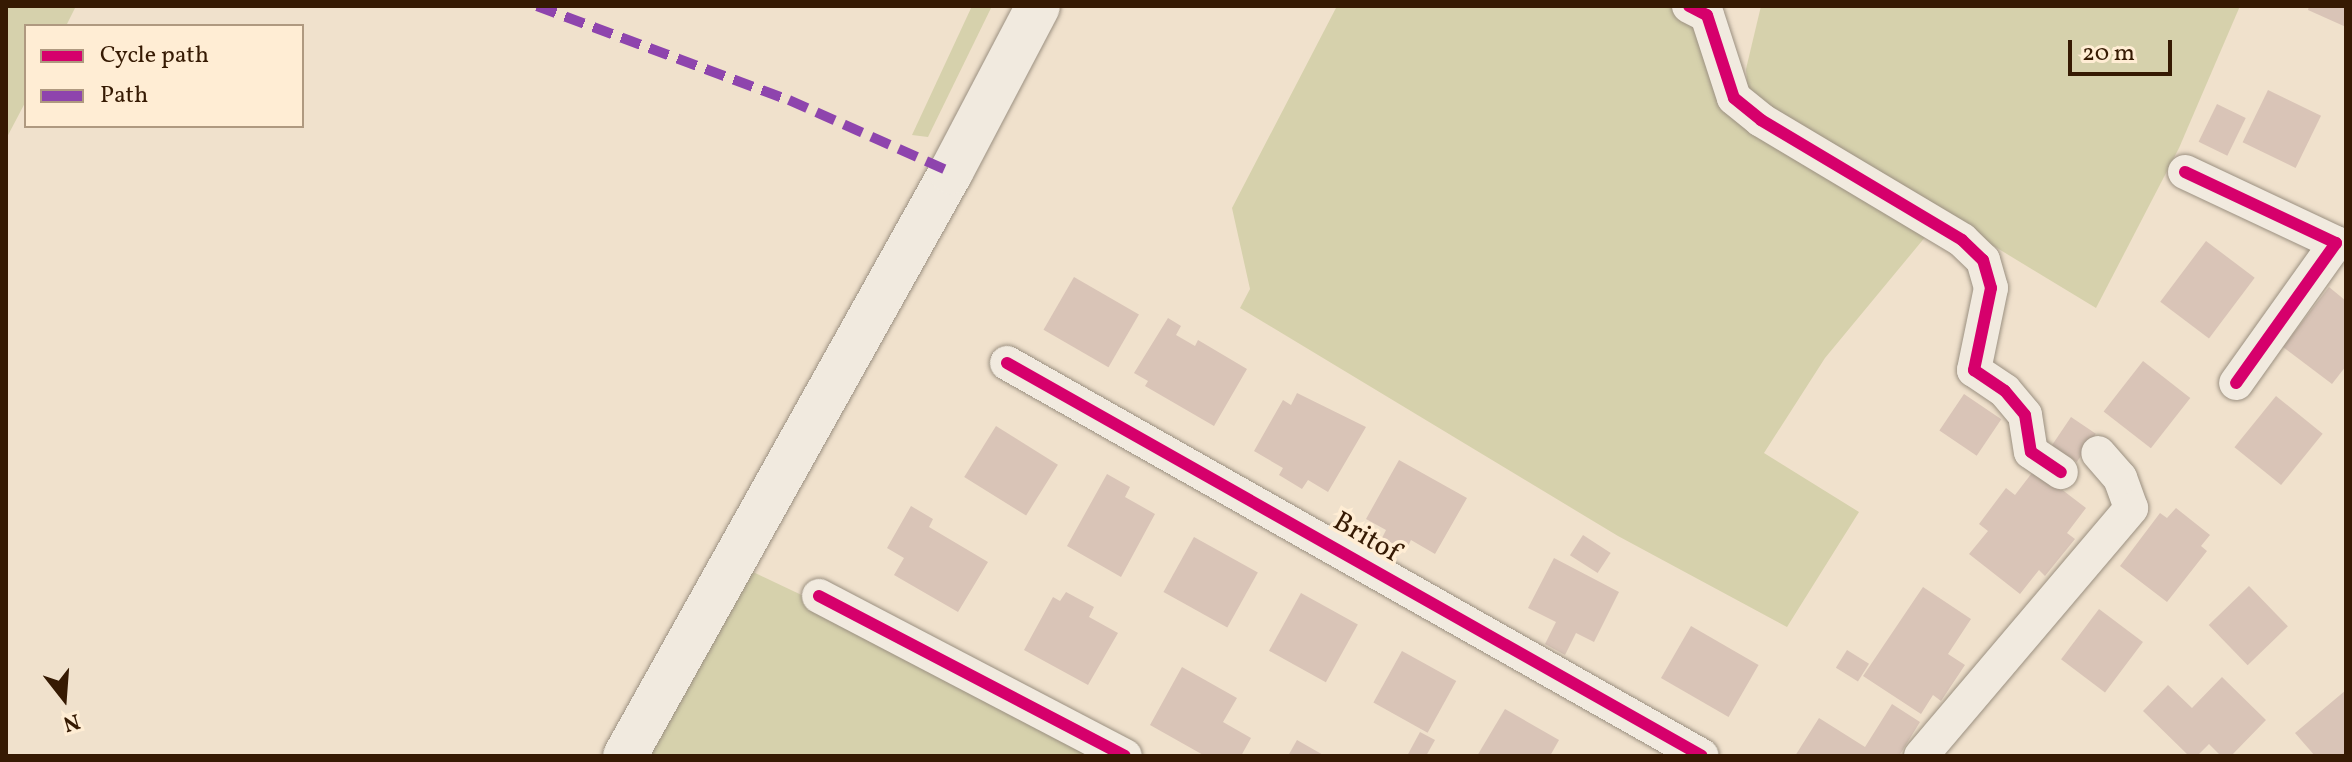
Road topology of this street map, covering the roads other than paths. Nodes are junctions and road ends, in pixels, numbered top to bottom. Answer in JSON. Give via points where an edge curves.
{"nodes":[{"id":1,"x":1038,"y":6,"type":"edge"},
{"id":2,"x":1689,"y":6,"type":"edge"},
{"id":3,"x":2185,"y":172,"type":"dead end"},
{"id":4,"x":2341,"y":246,"type":"edge"},
{"id":5,"x":1007,"y":363,"type":"dead end"},
{"id":6,"x":2236,"y":383,"type":"dead end"},
{"id":7,"x":2098,"y":453,"type":"dead end"},
{"id":8,"x":2061,"y":472,"type":"dead end"},
{"id":9,"x":819,"y":596,"type":"dead end"},
{"id":10,"x":625,"y":756,"type":"edge"},
{"id":11,"x":1125,"y":756,"type":"edge"},
{"id":12,"x":1702,"y":756,"type":"edge"},
{"id":13,"x":1921,"y":756,"type":"edge"}],
"edges":[{"from":1,"to":10,"type":"main road","via":[[959,159]]},
{"from":2,"to":8,"type":"street","via":[[1707,15],[1734,98],[1761,120],[1962,240],[1983,260],[1991,288],[1974,370],[2005,391],[2025,415],[2031,452]]},
{"from":3,"to":4,"type":"street"},
{"from":4,"to":6,"type":"street"},
{"from":5,"to":12,"type":"street","name":"Britof"},
{"from":7,"to":13,"type":"street","via":[[2120,478],[2131,508]]},
{"from":9,"to":11,"type":"street"}]}
